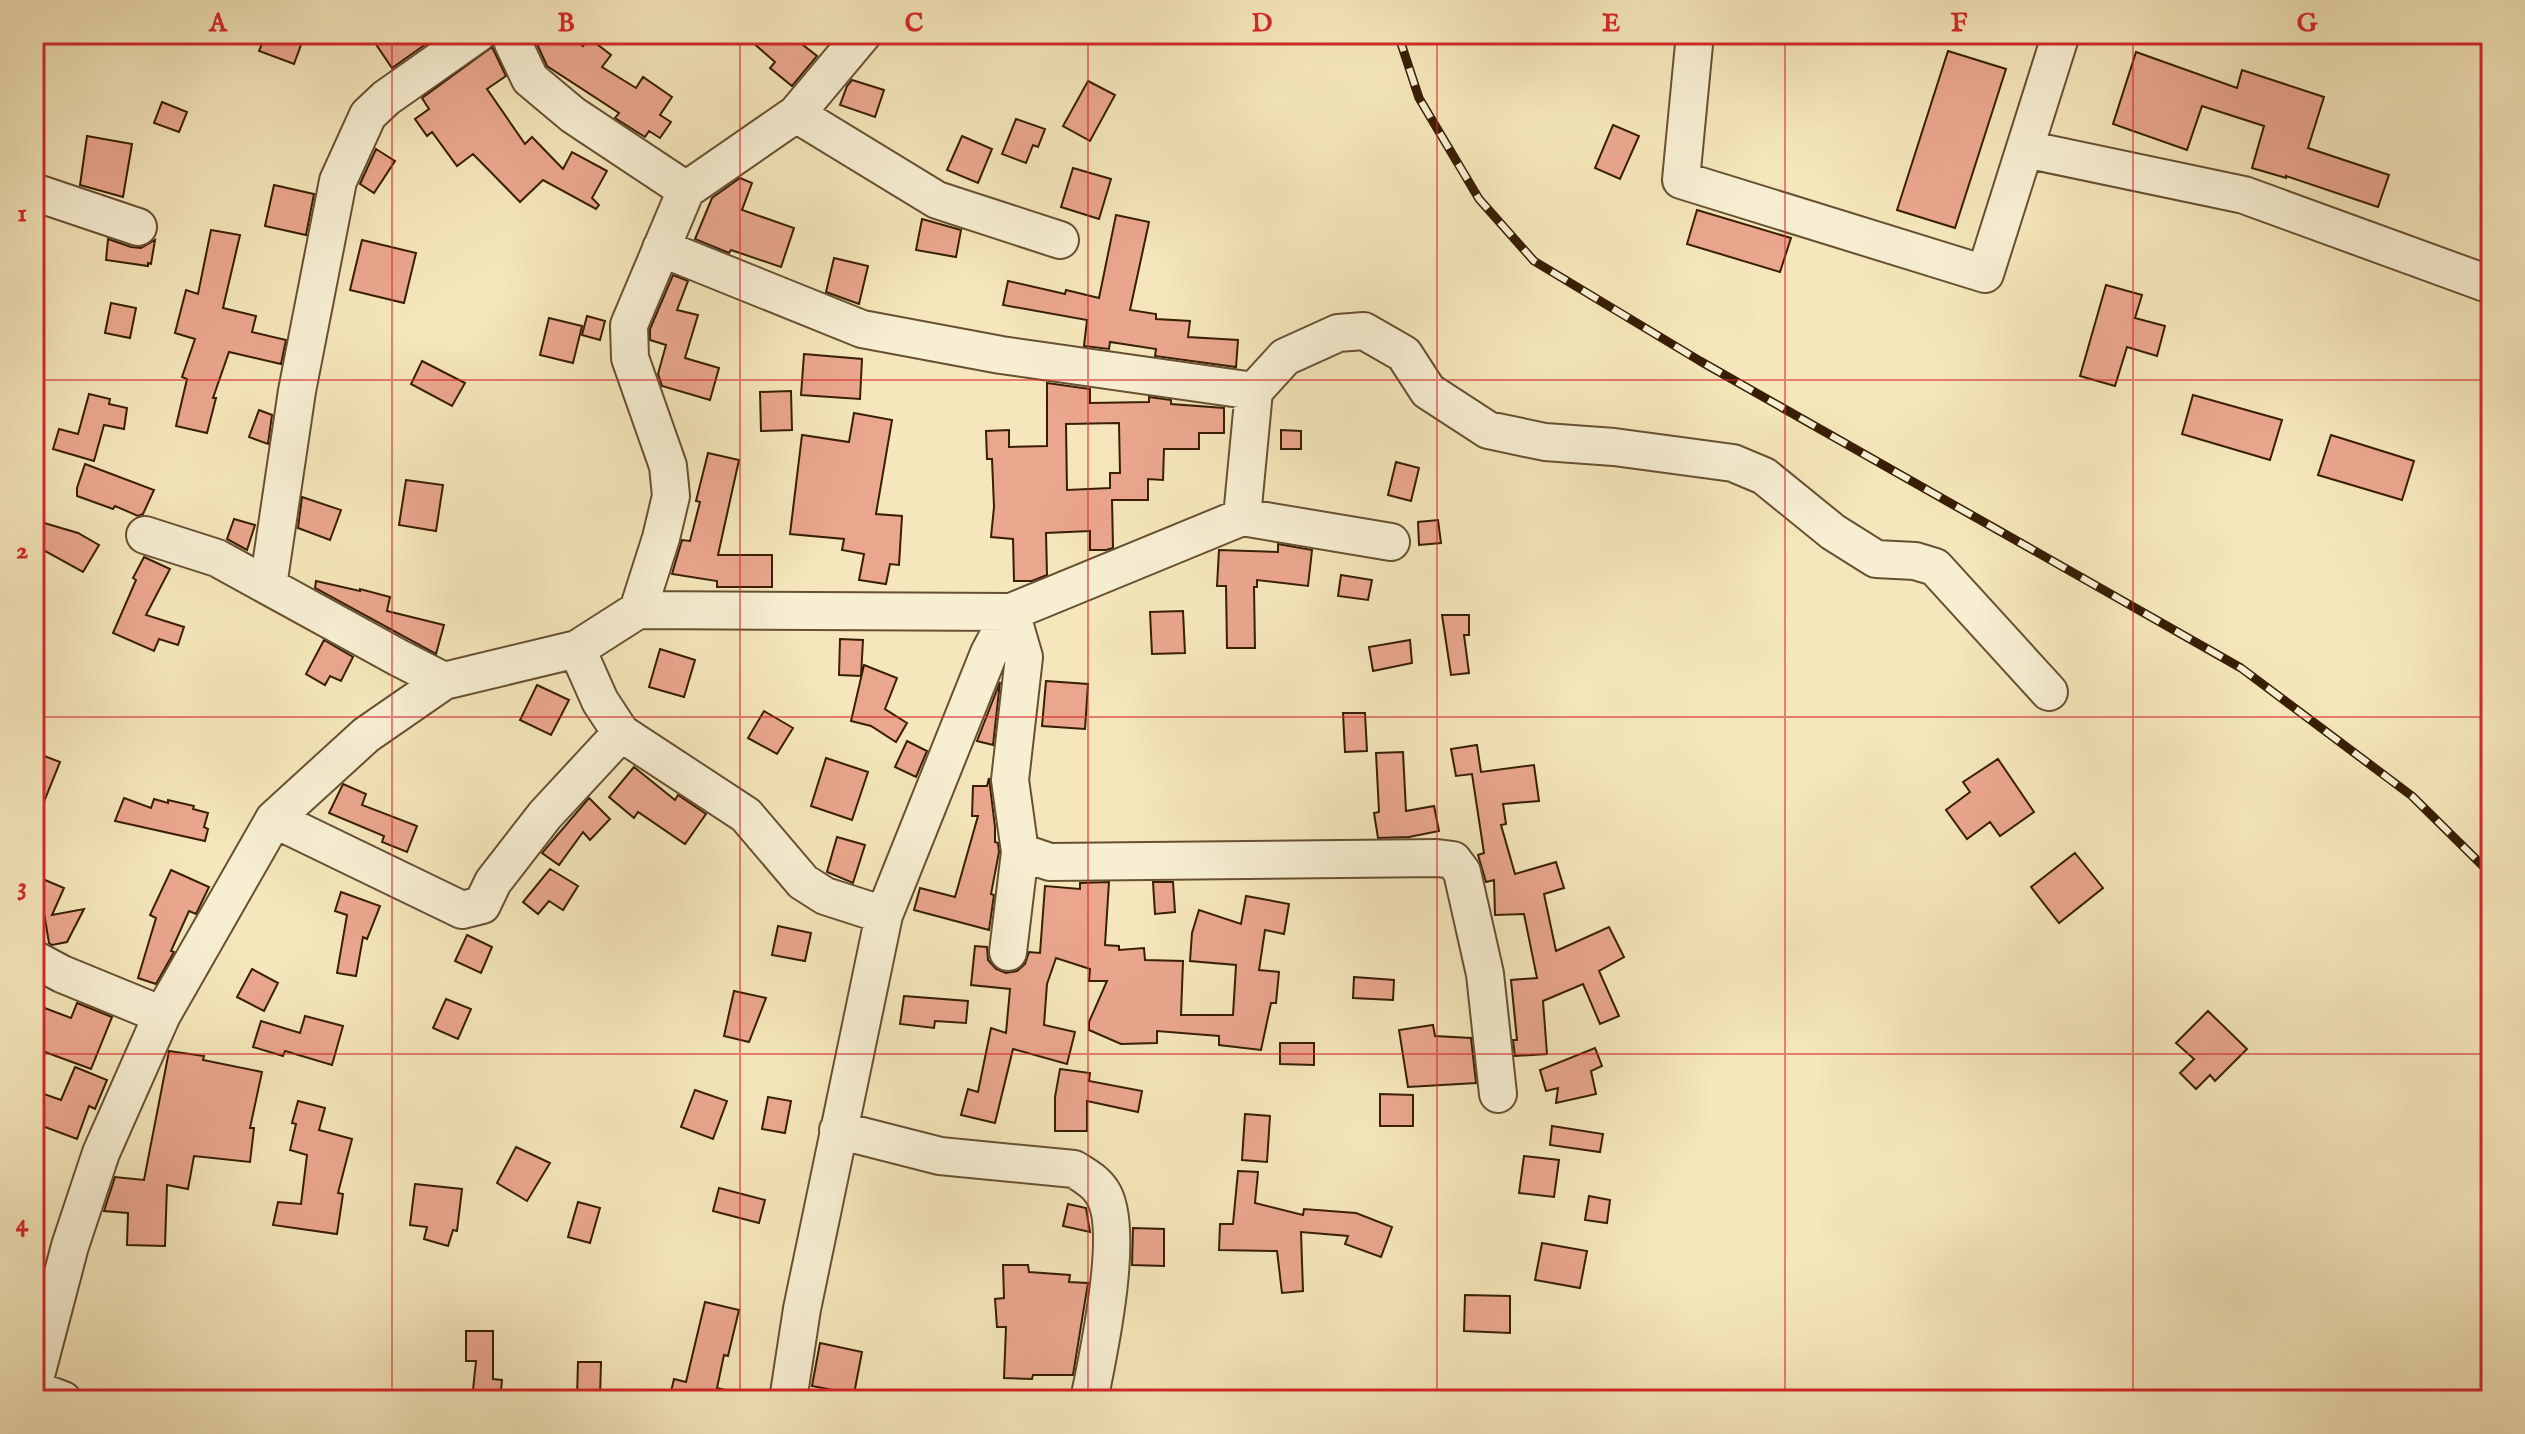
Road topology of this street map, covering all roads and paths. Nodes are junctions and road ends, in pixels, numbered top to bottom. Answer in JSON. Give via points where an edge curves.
{"nodes":[{"id":1,"x":477,"y":34,"type":"edge"},
{"id":2,"x":511,"y":34,"type":"edge"},
{"id":3,"x":863,"y":34,"type":"edge"},
{"id":4,"x":1695,"y":34,"type":"edge"},
{"id":5,"x":2061,"y":34,"type":"edge"},
{"id":6,"x":796,"y":114,"type":"junction"},
{"id":7,"x":2025,"y":149,"type":"junction"},
{"id":8,"x":686,"y":190,"type":"junction"},
{"id":9,"x":34,"y":192,"type":"edge"},
{"id":10,"x":138,"y":227,"type":"dead end"},
{"id":11,"x":1060,"y":240,"type":"dead end"},
{"id":12,"x":661,"y":248,"type":"junction"},
{"id":13,"x":2491,"y":285,"type":"edge"},
{"id":14,"x":1254,"y":391,"type":"junction"},
{"id":15,"x":1242,"y":517,"type":"junction"},
{"id":16,"x":145,"y":535,"type":"dead end"},
{"id":17,"x":1391,"y":542,"type":"dead end"},
{"id":18,"x":268,"y":586,"type":"junction"},
{"id":19,"x":638,"y":610,"type":"junction"},
{"id":20,"x":1011,"y":612,"type":"junction"},
{"id":21,"x":577,"y":649,"type":"junction"},
{"id":22,"x":444,"y":681,"type":"junction"},
{"id":23,"x":2049,"y":692,"type":"dead end"},
{"id":24,"x":621,"y":733,"type":"junction"},
{"id":25,"x":274,"y":819,"type":"junction"},
{"id":26,"x":1020,"y":852,"type":"junction"},
{"id":27,"x":884,"y":915,"type":"junction"},
{"id":28,"x":1008,"y":952,"type":"dead end"},
{"id":29,"x":34,"y":959,"type":"edge"},
{"id":30,"x":162,"y":1015,"type":"junction"},
{"id":31,"x":1498,"y":1094,"type":"dead end"},
{"id":32,"x":838,"y":1130,"type":"junction"},
{"id":33,"x":34,"y":1383,"type":"edge"},
{"id":34,"x":34,"y":1389,"type":"edge"},
{"id":35,"x":63,"y":1400,"type":"edge"},
{"id":36,"x":788,"y":1400,"type":"edge"},
{"id":37,"x":1089,"y":1400,"type":"edge"}],
"edges":[{"from":1,"to":18,"type":"street","via":[[368,115],[338,181],[297,391]]},
{"from":2,"to":8,"type":"street","via":[[530,79],[573,115]]},
{"from":3,"to":6,"type":"street"},
{"from":4,"to":7,"type":"street","via":[[1681,180],[1985,274]]},
{"from":5,"to":7,"type":"street"},
{"from":6,"to":8,"type":"street"},
{"from":6,"to":11,"type":"street","via":[[937,200]]},
{"from":7,"to":13,"type":"street","via":[[2244,195]]},
{"from":8,"to":12,"type":"street"},
{"from":9,"to":10,"type":"street"},
{"from":12,"to":14,"type":"street","via":[[862,329]]},
{"from":12,"to":19,"type":"street","via":[[629,325],[630,358],[668,466],[671,496]]},
{"from":14,"to":15,"type":"street"},
{"from":14,"to":23,"type":"street","via":[[1285,357],[1338,333],[1364,331],[1404,354],[1428,391],[1488,430],[1545,442],[1733,463],[1764,476],[1876,559],[1935,567]]},
{"from":15,"to":17,"type":"street"},
{"from":15,"to":20,"type":"street"},
{"from":16,"to":18,"type":"street","via":[[217,558]]},
{"from":18,"to":22,"type":"street"},
{"from":19,"to":20,"type":"street"},
{"from":19,"to":21,"type":"street"},
{"from":20,"to":26,"type":"street","via":[[1024,657],[1010,780]]},
{"from":20,"to":27,"type":"street","via":[[989,653]]},
{"from":21,"to":22,"type":"street"},
{"from":21,"to":24,"type":"street"},
{"from":22,"to":25,"type":"street","via":[[366,735]]},
{"from":24,"to":25,"type":"street","via":[[545,815],[474,909],[462,910]]},
{"from":24,"to":27,"type":"street","via":[[746,815],[803,882],[825,896]]},
{"from":25,"to":30,"type":"street"},
{"from":26,"to":28,"type":"street"},
{"from":26,"to":31,"type":"street","via":[[1050,862],[1453,860],[1462,872],[1485,974]]},
{"from":27,"to":32,"type":"street"},
{"from":29,"to":30,"type":"street"},
{"from":30,"to":33,"type":"street","via":[[101,1153]]},
{"from":32,"to":36,"type":"street"},
{"from":32,"to":37,"type":"street","via":[[940,1156],[1074,1169],[1091,1179],[1104,1194],[1112,1220],[1107,1304]]},
{"from":34,"to":35,"type":"street"}]}
